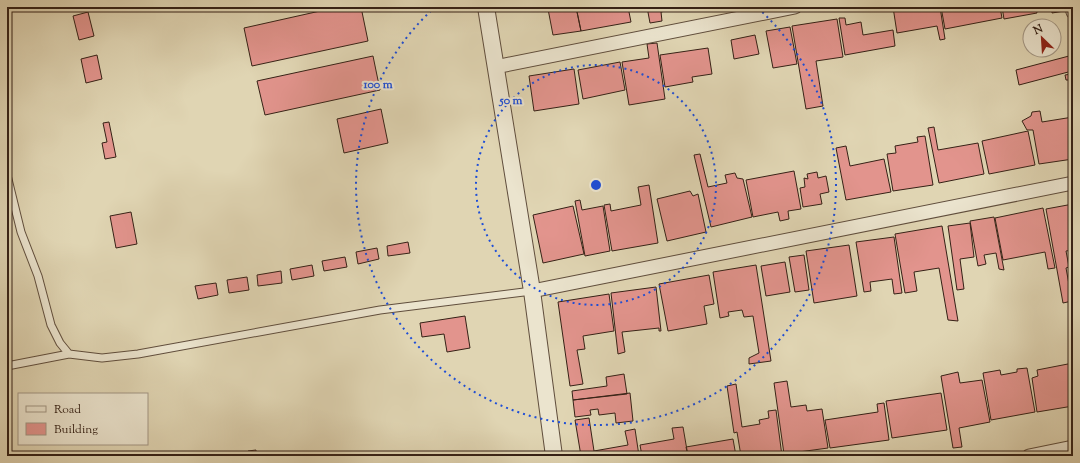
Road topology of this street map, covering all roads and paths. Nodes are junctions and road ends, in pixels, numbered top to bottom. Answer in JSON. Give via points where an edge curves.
{"nodes":[{"id":1,"x":486,"y":7,"type":"edge"},
{"id":2,"x":796,"y":7,"type":"edge"},
{"id":3,"x":1072,"y":7,"type":"edge"},
{"id":4,"x":1073,"y":12,"type":"edge"},
{"id":5,"x":495,"y":67,"type":"junction"},
{"id":6,"x":7,"y":175,"type":"edge"},
{"id":7,"x":1073,"y":183,"type":"edge"},
{"id":8,"x":532,"y":291,"type":"junction"},
{"id":9,"x":69,"y":354,"type":"junction"},
{"id":10,"x":7,"y":366,"type":"edge"},
{"id":11,"x":1073,"y":447,"type":"edge"},
{"id":12,"x":554,"y":456,"type":"edge"},
{"id":13,"x":1029,"y":456,"type":"edge"}],
"edges":[{"from":1,"to":5,"type":"street"},
{"from":2,"to":5,"type":"street"},
{"from":3,"to":4,"type":"street"},
{"from":5,"to":8,"type":"street"},
{"from":6,"to":9,"type":"lane","via":[[21,232],[38,276],[51,325]]},
{"from":7,"to":8,"type":"street"},
{"from":8,"to":9,"type":"lane","via":[[380,310],[138,354],[102,358]]},
{"from":8,"to":12,"type":"street"},
{"from":9,"to":10,"type":"lane"},
{"from":11,"to":13,"type":"street"}]}
